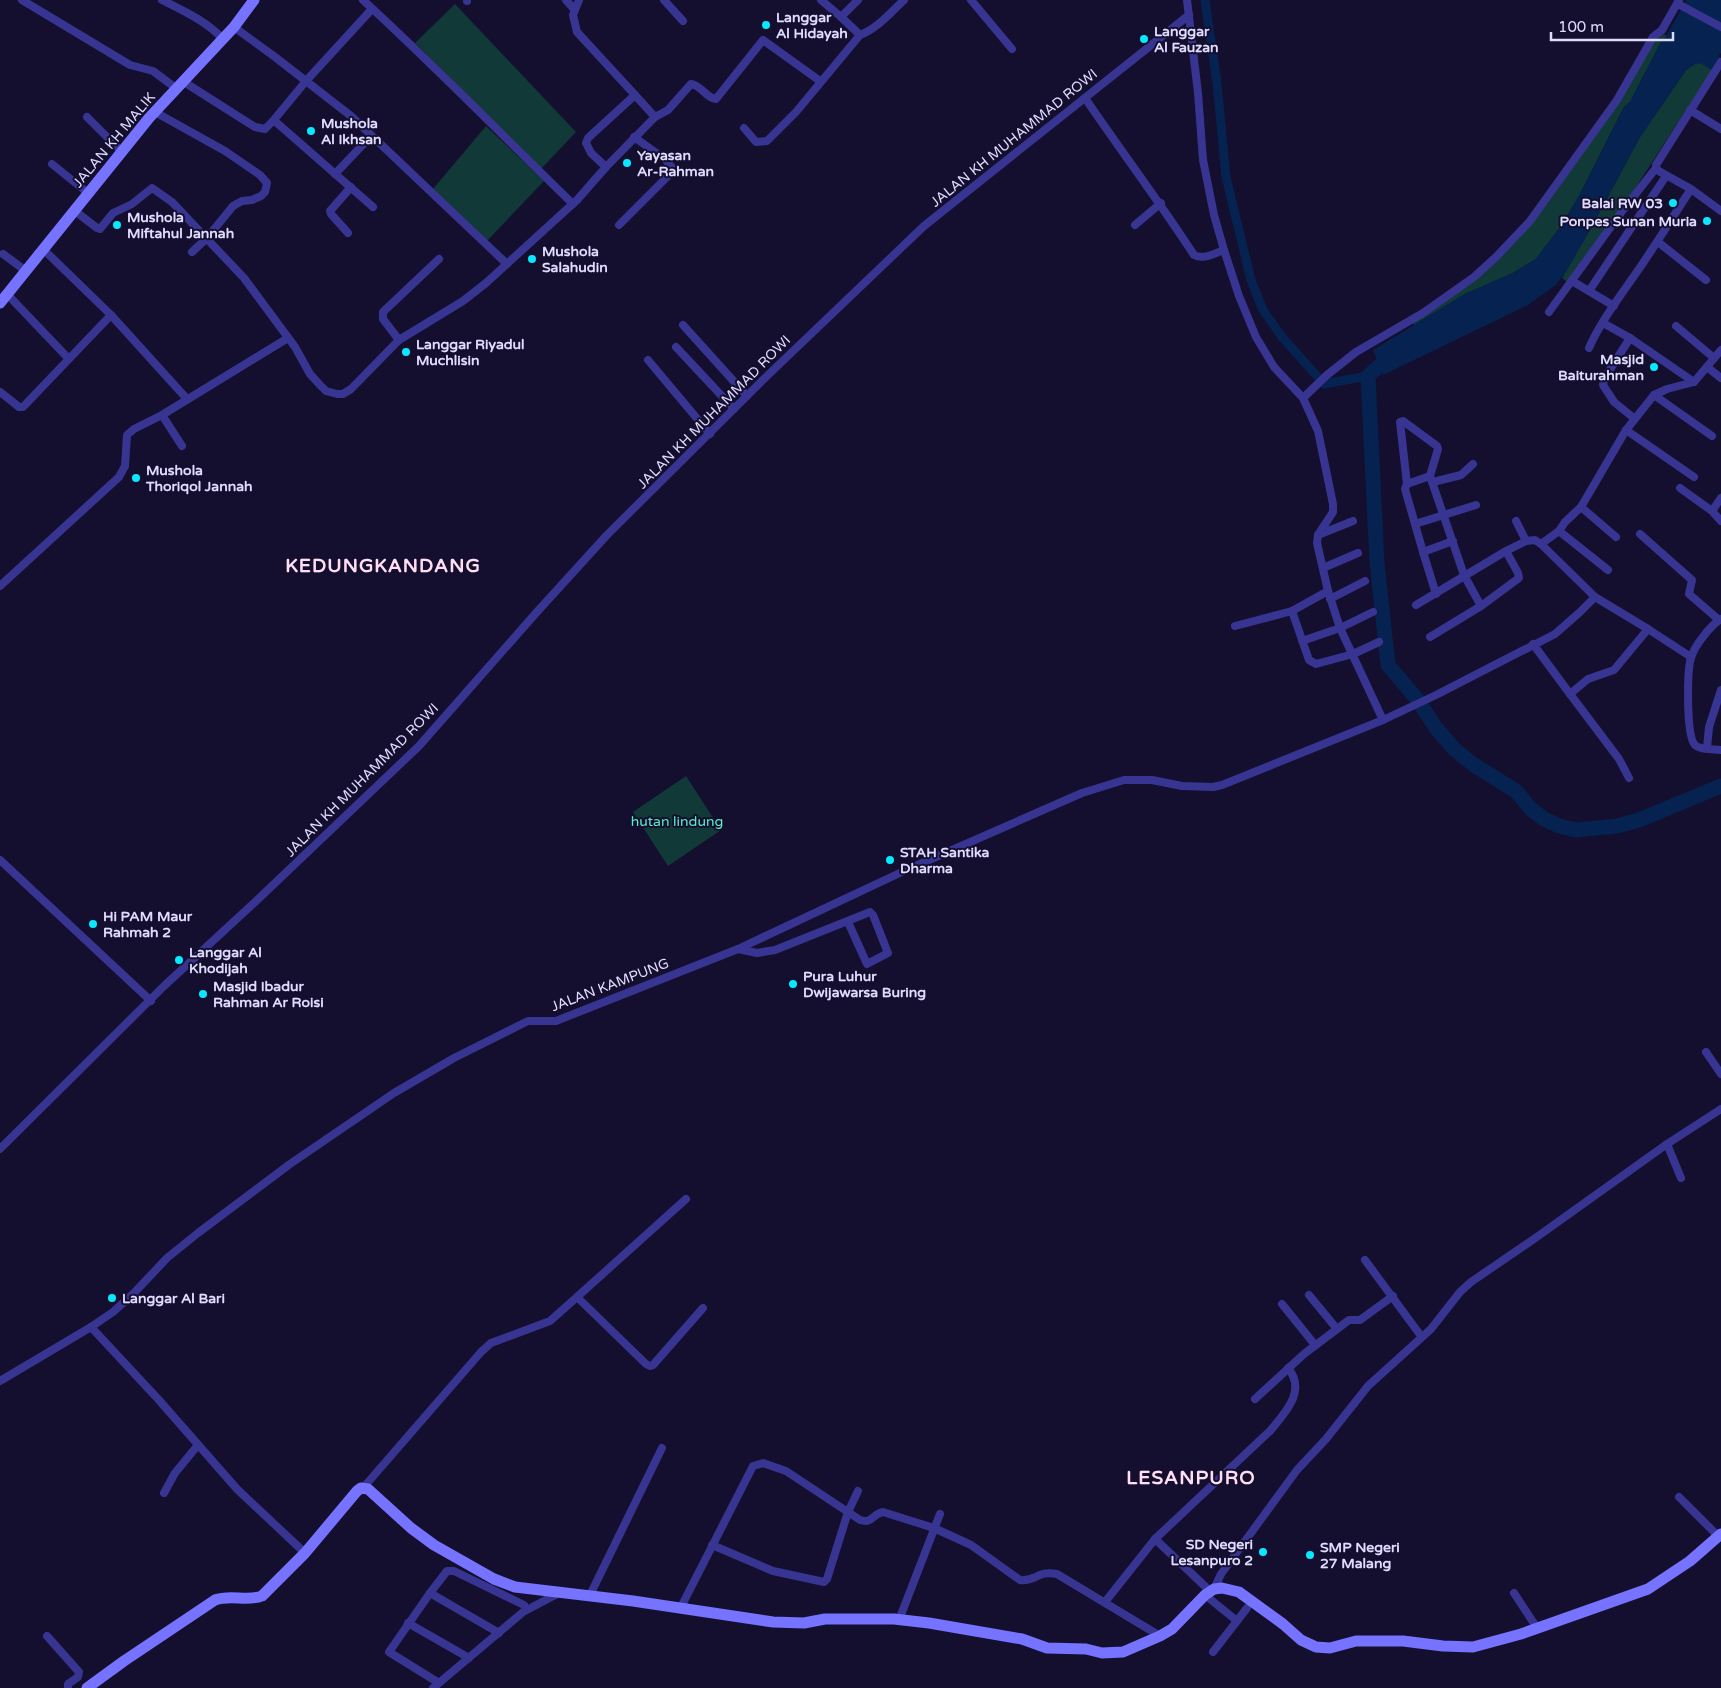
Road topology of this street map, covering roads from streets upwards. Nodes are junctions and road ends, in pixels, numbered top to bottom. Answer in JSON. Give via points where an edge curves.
{"nodes":[{"id":1,"x":22,"y":0,"type":"edge"},
{"id":2,"x":162,"y":0,"type":"edge"},
{"id":3,"x":363,"y":0,"type":"edge"},
{"id":4,"x":566,"y":0,"type":"edge"},
{"id":5,"x":579,"y":0,"type":"edge"},
{"id":6,"x":664,"y":0,"type":"edge"},
{"id":7,"x":821,"y":0,"type":"edge"},
{"id":8,"x":858,"y":0,"type":"edge"},
{"id":9,"x":904,"y":0,"type":"edge"},
{"id":10,"x":971,"y":0,"type":"edge"},
{"id":11,"x":1179,"y":0,"type":"edge"},
{"id":12,"x":249,"y":2,"type":"edge"},
{"id":13,"x":1680,"y":3,"type":"edge"},
{"id":14,"x":1188,"y":8,"type":"edge"},
{"id":15,"x":372,"y":9,"type":"junction"},
{"id":16,"x":574,"y":9,"type":"junction"},
{"id":17,"x":841,"y":17,"type":"junction"},
{"id":18,"x":683,"y":21,"type":"dead end"},
{"id":19,"x":234,"y":27,"type":"junction"},
{"id":20,"x":1721,"y":27,"type":"edge"},
{"id":21,"x":860,"y":35,"type":"junction"},
{"id":22,"x":223,"y":39,"type":"junction"},
{"id":23,"x":1012,"y":49,"type":"dead end"},
{"id":24,"x":1721,"y":62,"type":"edge"},
{"id":25,"x":1717,"y":72,"type":"edge"},
{"id":26,"x":306,"y":81,"type":"junction"},
{"id":27,"x":820,"y":81,"type":"junction"},
{"id":28,"x":180,"y":86,"type":"junction"},
{"id":29,"x":635,"y":96,"type":"junction"},
{"id":30,"x":1085,"y":98,"type":"junction"},
{"id":31,"x":1690,"y":110,"type":"junction"},
{"id":32,"x":155,"y":112,"type":"junction"},
{"id":33,"x":87,"y":117,"type":"dead end"},
{"id":34,"x":655,"y":117,"type":"junction"},
{"id":35,"x":273,"y":121,"type":"junction"},
{"id":36,"x":744,"y":128,"type":"dead end"},
{"id":37,"x":1721,"y":129,"type":"edge"},
{"id":38,"x":371,"y":136,"type":"junction"},
{"id":39,"x":634,"y":137,"type":"junction"},
{"id":40,"x":122,"y":152,"type":"junction"},
{"id":41,"x":52,"y":164,"type":"dead end"},
{"id":42,"x":606,"y":167,"type":"junction"},
{"id":43,"x":1656,"y":168,"type":"junction"},
{"id":44,"x":335,"y":174,"type":"junction"},
{"id":45,"x":1666,"y":176,"type":"junction"},
{"id":46,"x":351,"y":188,"type":"junction"},
{"id":47,"x":1690,"y":189,"type":"junction"},
{"id":48,"x":88,"y":194,"type":"junction"},
{"id":49,"x":1161,"y":203,"type":"junction"},
{"id":50,"x":573,"y":204,"type":"junction"},
{"id":51,"x":373,"y":207,"type":"dead end"},
{"id":52,"x":75,"y":211,"type":"junction"},
{"id":53,"x":1721,"y":211,"type":"edge"},
{"id":54,"x":619,"y":225,"type":"dead end"},
{"id":55,"x":1135,"y":225,"type":"dead end"},
{"id":56,"x":348,"y":233,"type":"dead end"},
{"id":57,"x":207,"y":238,"type":"junction"},
{"id":58,"x":1658,"y":242,"type":"junction"},
{"id":59,"x":43,"y":248,"type":"junction"},
{"id":60,"x":1224,"y":250,"type":"junction"},
{"id":61,"x":192,"y":252,"type":"dead end"},
{"id":62,"x":2,"y":254,"type":"dead end"},
{"id":63,"x":439,"y":259,"type":"dead end"},
{"id":64,"x":506,"y":264,"type":"junction"},
{"id":65,"x":26,"y":271,"type":"junction"},
{"id":66,"x":1706,"y":280,"type":"dead end"},
{"id":67,"x":1572,"y":281,"type":"junction"},
{"id":68,"x":1589,"y":291,"type":"junction"},
{"id":69,"x":8,"y":294,"type":"junction"},
{"id":70,"x":0,"y":303,"type":"edge"},
{"id":71,"x":1614,"y":306,"type":"junction"},
{"id":72,"x":1549,"y":312,"type":"dead end"},
{"id":73,"x":110,"y":315,"type":"junction"},
{"id":74,"x":1603,"y":323,"type":"junction"},
{"id":75,"x":682,"y":325,"type":"dead end"},
{"id":76,"x":1676,"y":326,"type":"dead end"},
{"id":77,"x":288,"y":338,"type":"junction"},
{"id":78,"x":1630,"y":338,"type":"junction"},
{"id":79,"x":400,"y":340,"type":"junction"},
{"id":80,"x":676,"y":347,"type":"dead end"},
{"id":81,"x":1589,"y":348,"type":"dead end"},
{"id":82,"x":1721,"y":350,"type":"edge"},
{"id":83,"x":68,"y":358,"type":"junction"},
{"id":84,"x":1714,"y":358,"type":"junction"},
{"id":85,"x":648,"y":360,"type":"dead end"},
{"id":86,"x":1707,"y":367,"type":"junction"},
{"id":87,"x":1721,"y":378,"type":"edge"},
{"id":88,"x":1694,"y":382,"type":"junction"},
{"id":89,"x":0,"y":392,"type":"edge"},
{"id":90,"x":1654,"y":395,"type":"junction"},
{"id":91,"x":747,"y":396,"type":"junction"},
{"id":92,"x":1303,"y":398,"type":"junction"},
{"id":93,"x":187,"y":399,"type":"junction"},
{"id":94,"x":734,"y":409,"type":"junction"},
{"id":95,"x":162,"y":415,"type":"junction"},
{"id":96,"x":1635,"y":419,"type":"junction"},
{"id":97,"x":1626,"y":430,"type":"junction"},
{"id":98,"x":710,"y":434,"type":"junction"},
{"id":99,"x":1712,"y":436,"type":"dead end"},
{"id":100,"x":182,"y":446,"type":"dead end"},
{"id":101,"x":1473,"y":464,"type":"dead end"},
{"id":102,"x":1694,"y":477,"type":"dead end"},
{"id":103,"x":1432,"y":479,"type":"junction"},
{"id":104,"x":1407,"y":484,"type":"junction"},
{"id":105,"x":1680,"y":488,"type":"dead end"},
{"id":106,"x":1721,"y":498,"type":"edge"},
{"id":107,"x":1476,"y":505,"type":"dead end"},
{"id":108,"x":1581,"y":507,"type":"junction"},
{"id":109,"x":1712,"y":511,"type":"junction"},
{"id":110,"x":1444,"y":515,"type":"junction"},
{"id":111,"x":1353,"y":521,"type":"dead end"},
{"id":112,"x":1516,"y":521,"type":"dead end"},
{"id":113,"x":1721,"y":521,"type":"edge"},
{"id":114,"x":1415,"y":524,"type":"junction"},
{"id":115,"x":1559,"y":531,"type":"junction"},
{"id":116,"x":1640,"y":534,"type":"dead end"},
{"id":117,"x":1318,"y":535,"type":"junction"},
{"id":118,"x":1616,"y":536,"type":"dead end"},
{"id":119,"x":1453,"y":541,"type":"junction"},
{"id":120,"x":1526,"y":541,"type":"junction"},
{"id":121,"x":1541,"y":544,"type":"junction"},
{"id":122,"x":1506,"y":551,"type":"junction"},
{"id":123,"x":1422,"y":552,"type":"junction"},
{"id":124,"x":1358,"y":553,"type":"dead end"},
{"id":125,"x":1323,"y":568,"type":"junction"},
{"id":126,"x":1608,"y":570,"type":"dead end"},
{"id":127,"x":1464,"y":574,"type":"junction"},
{"id":128,"x":1365,"y":581,"type":"dead end"},
{"id":129,"x":0,"y":586,"type":"edge"},
{"id":130,"x":1436,"y":594,"type":"junction"},
{"id":131,"x":1329,"y":595,"type":"junction"},
{"id":132,"x":1595,"y":597,"type":"junction"},
{"id":133,"x":1416,"y":605,"type":"dead end"},
{"id":134,"x":1481,"y":606,"type":"junction"},
{"id":135,"x":1292,"y":611,"type":"junction"},
{"id":136,"x":1373,"y":612,"type":"dead end"},
{"id":137,"x":1720,"y":620,"type":"edge"},
{"id":138,"x":1235,"y":626,"type":"dead end"},
{"id":139,"x":1340,"y":628,"type":"junction"},
{"id":140,"x":1648,"y":629,"type":"junction"},
{"id":141,"x":1430,"y":637,"type":"dead end"},
{"id":142,"x":1302,"y":642,"type":"junction"},
{"id":143,"x":1379,"y":642,"type":"dead end"},
{"id":144,"x":1533,"y":644,"type":"junction"},
{"id":145,"x":1353,"y":654,"type":"junction"},
{"id":146,"x":1691,"y":657,"type":"junction"},
{"id":147,"x":1721,"y":690,"type":"edge"},
{"id":148,"x":1570,"y":694,"type":"junction"},
{"id":149,"x":1383,"y":720,"type":"junction"},
{"id":150,"x":1707,"y":748,"type":"junction"},
{"id":151,"x":1721,"y":750,"type":"edge"},
{"id":152,"x":1630,"y":778,"type":"dead end"},
{"id":153,"x":0,"y":860,"type":"edge"},
{"id":154,"x":848,"y":922,"type":"junction"},
{"id":155,"x":738,"y":949,"type":"junction"},
{"id":156,"x":151,"y":1001,"type":"junction"},
{"id":157,"x":1706,"y":1052,"type":"dead end"},
{"id":158,"x":1721,"y":1074,"type":"edge"},
{"id":159,"x":1721,"y":1109,"type":"edge"},
{"id":160,"x":1667,"y":1144,"type":"junction"},
{"id":161,"x":0,"y":1150,"type":"edge"},
{"id":162,"x":1681,"y":1178,"type":"dead end"},
{"id":163,"x":686,"y":1199,"type":"dead end"},
{"id":164,"x":1365,"y":1260,"type":"dead end"},
{"id":165,"x":1309,"y":1295,"type":"dead end"},
{"id":166,"x":1393,"y":1296,"type":"junction"},
{"id":167,"x":577,"y":1297,"type":"junction"},
{"id":168,"x":1282,"y":1304,"type":"dead end"},
{"id":169,"x":703,"y":1308,"type":"dead end"},
{"id":170,"x":90,"y":1327,"type":"junction"},
{"id":171,"x":1337,"y":1329,"type":"junction"},
{"id":172,"x":1421,"y":1336,"type":"junction"},
{"id":173,"x":1315,"y":1345,"type":"junction"},
{"id":174,"x":1288,"y":1368,"type":"junction"},
{"id":175,"x":0,"y":1381,"type":"edge"},
{"id":176,"x":1255,"y":1399,"type":"dead end"},
{"id":177,"x":198,"y":1445,"type":"junction"},
{"id":178,"x":662,"y":1448,"type":"dead end"},
{"id":179,"x":363,"y":1488,"type":"junction"},
{"id":180,"x":858,"y":1491,"type":"dead end"},
{"id":181,"x":164,"y":1492,"type":"dead end"},
{"id":182,"x":1679,"y":1498,"type":"dead end"},
{"id":183,"x":848,"y":1512,"type":"junction"},
{"id":184,"x":940,"y":1514,"type":"dead end"},
{"id":185,"x":934,"y":1528,"type":"junction"},
{"id":186,"x":1720,"y":1535,"type":"edge"},
{"id":187,"x":1155,"y":1539,"type":"junction"},
{"id":188,"x":712,"y":1545,"type":"junction"},
{"id":189,"x":305,"y":1552,"type":"junction"},
{"id":190,"x":526,"y":1588,"type":"junction"},
{"id":191,"x":1210,"y":1591,"type":"junction"},
{"id":192,"x":561,"y":1592,"type":"junction"},
{"id":193,"x":430,"y":1593,"type":"junction"},
{"id":194,"x":1514,"y":1593,"type":"dead end"},
{"id":195,"x":590,"y":1596,"type":"junction"},
{"id":196,"x":1105,"y":1602,"type":"junction"},
{"id":197,"x":523,"y":1608,"type":"junction"},
{"id":198,"x":1246,"y":1608,"type":"dead end"},
{"id":199,"x":680,"y":1609,"type":"junction"},
{"id":200,"x":899,"y":1620,"type":"junction"},
{"id":201,"x":1237,"y":1621,"type":"junction"},
{"id":202,"x":408,"y":1623,"type":"junction"},
{"id":203,"x":1537,"y":1628,"type":"junction"},
{"id":204,"x":498,"y":1633,"type":"junction"},
{"id":205,"x":47,"y":1636,"type":"dead end"},
{"id":206,"x":1160,"y":1636,"type":"junction"},
{"id":207,"x":1213,"y":1652,"type":"dead end"},
{"id":208,"x":469,"y":1658,"type":"junction"},
{"id":209,"x":436,"y":1686,"type":"edge"},
{"id":210,"x":68,"y":1688,"type":"edge"},
{"id":211,"x":87,"y":1688,"type":"edge"}],
"edges":[{"from":1,"to":28,"type":"street","via":[[130,65],[153,71]]},
{"from":2,"to":22,"type":"street","via":[[188,12]]},
{"from":3,"to":15,"type":"street"},
{"from":4,"to":16,"type":"street"},
{"from":5,"to":16,"type":"street"},
{"from":6,"to":18,"type":"street"},
{"from":7,"to":17,"type":"street"},
{"from":8,"to":17,"type":"street"},
{"from":9,"to":21,"type":"street","via":[[877,25]]},
{"from":10,"to":23,"type":"street"},
{"from":11,"to":14,"type":"street"},
{"from":12,"to":19,"type":"street","name":"JALAN KH MALIK"},
{"from":13,"to":20,"type":"street"},
{"from":13,"to":92,"type":"street","via":[[1662,30],[1653,37],[1617,100],[1523,228],[1496,257],[1423,313],[1356,352]]},
{"from":14,"to":30,"type":"street","name":"JALAN KH MUHAMMAD ROWI"},
{"from":14,"to":60,"type":"street","via":[[1203,160]]},
{"from":15,"to":26,"type":"street"},
{"from":15,"to":50,"type":"street"},
{"from":16,"to":29,"type":"street","via":[[577,32]]},
{"from":17,"to":21,"type":"street"},
{"from":19,"to":22,"type":"street","name":"JALAN KH MALIK"},
{"from":19,"to":26,"type":"street"},
{"from":21,"to":27,"type":"street"},
{"from":22,"to":28,"type":"street","name":"JALAN KH MALIK"},
{"from":24,"to":25,"type":"street"},
{"from":25,"to":31,"type":"street"},
{"from":26,"to":35,"type":"street"},
{"from":26,"to":38,"type":"street"},
{"from":27,"to":34,"type":"street","via":[[763,40],[717,98],[712,99],[691,84],[668,110]]},
{"from":27,"to":36,"type":"street","via":[[796,112],[767,141],[756,142]]},
{"from":28,"to":32,"type":"street","name":"JALAN KH MALIK"},
{"from":28,"to":35,"type":"street","via":[[255,127],[265,129]]},
{"from":29,"to":34,"type":"street"},
{"from":29,"to":42,"type":"street","via":[[588,138],[586,143],[591,153]]},
{"from":30,"to":49,"type":"street","via":[[1128,162]]},
{"from":30,"to":91,"type":"street","name":"JALAN KH MUHAMMAD ROWI","via":[[924,226]]},
{"from":31,"to":37,"type":"street"},
{"from":31,"to":43,"type":"street"},
{"from":32,"to":40,"type":"street","name":"JALAN KH MALIK"},
{"from":32,"to":57,"type":"street","via":[[225,151],[260,175],[267,184],[266,192],[261,196],[233,206]]},
{"from":33,"to":40,"type":"street"},
{"from":34,"to":39,"type":"street"},
{"from":35,"to":44,"type":"street"},
{"from":38,"to":44,"type":"street"},
{"from":38,"to":64,"type":"street"},
{"from":39,"to":42,"type":"street"},
{"from":39,"to":54,"type":"street","via":[[673,168]]},
{"from":40,"to":48,"type":"street","name":"JALAN KH MALIK"},
{"from":41,"to":48,"type":"street"},
{"from":42,"to":50,"type":"street"},
{"from":43,"to":45,"type":"street"},
{"from":43,"to":67,"type":"street"},
{"from":44,"to":46,"type":"street"},
{"from":45,"to":47,"type":"street"},
{"from":45,"to":68,"type":"street"},
{"from":46,"to":51,"type":"street"},
{"from":46,"to":56,"type":"street","via":[[330,211]]},
{"from":47,"to":53,"type":"street"},
{"from":47,"to":58,"type":"street"},
{"from":48,"to":52,"type":"street","name":"JALAN KH MALIK"},
{"from":49,"to":55,"type":"street"},
{"from":49,"to":60,"type":"street","via":[[1194,255],[1204,257]]},
{"from":50,"to":64,"type":"street"},
{"from":52,"to":57,"type":"street","via":[[100,229],[113,213],[132,204],[152,188],[172,202]]},
{"from":52,"to":59,"type":"street","name":"JALAN KH MALIK"},
{"from":57,"to":61,"type":"street"},
{"from":57,"to":77,"type":"street","via":[[244,278]]},
{"from":58,"to":66,"type":"street"},
{"from":58,"to":71,"type":"street"},
{"from":59,"to":65,"type":"street","name":"JALAN KH MALIK"},
{"from":59,"to":73,"type":"street"},
{"from":60,"to":92,"type":"street","via":[[1256,337],[1274,367]]},
{"from":62,"to":65,"type":"street"},
{"from":63,"to":79,"type":"street","via":[[383,312],[383,319]]},
{"from":64,"to":79,"type":"street","via":[[463,301]]},
{"from":65,"to":69,"type":"street","name":"JALAN KH MALIK"},
{"from":67,"to":68,"type":"street"},
{"from":67,"to":72,"type":"street"},
{"from":68,"to":71,"type":"street"},
{"from":69,"to":70,"type":"street","name":"JALAN KH MALIK"},
{"from":69,"to":83,"type":"street"},
{"from":71,"to":74,"type":"street"},
{"from":73,"to":83,"type":"street"},
{"from":73,"to":93,"type":"street"},
{"from":74,"to":78,"type":"street"},
{"from":74,"to":81,"type":"street"},
{"from":75,"to":91,"type":"street"},
{"from":76,"to":84,"type":"street"},
{"from":77,"to":79,"type":"street","via":[[310,374],[326,390],[338,394],[352,388]]},
{"from":77,"to":93,"type":"street"},
{"from":78,"to":88,"type":"street"},
{"from":78,"to":96,"type":"street","via":[[1603,384],[1614,402]]},
{"from":80,"to":94,"type":"street"},
{"from":82,"to":84,"type":"street"},
{"from":83,"to":89,"type":"street","via":[[23,407],[18,407]]},
{"from":84,"to":86,"type":"street"},
{"from":85,"to":98,"type":"street"},
{"from":86,"to":87,"type":"street"},
{"from":86,"to":88,"type":"street"},
{"from":88,"to":90,"type":"street"},
{"from":90,"to":96,"type":"street"},
{"from":90,"to":99,"type":"street"},
{"from":91,"to":94,"type":"street","name":"JALAN KH MUHAMMAD ROWI"},
{"from":92,"to":117,"type":"street","via":[[1318,431],[1333,504],[1333,512]]},
{"from":93,"to":95,"type":"street"},
{"from":94,"to":98,"type":"street","name":"JALAN KH MUHAMMAD ROWI"},
{"from":95,"to":100,"type":"street"},
{"from":95,"to":129,"type":"street","via":[[128,435],[125,466],[119,477]]},
{"from":96,"to":97,"type":"street"},
{"from":97,"to":102,"type":"street"},
{"from":97,"to":108,"type":"street"},
{"from":98,"to":156,"type":"street","name":"JALAN KH MUHAMMAD ROWI","via":[[607,535],[419,746]]},
{"from":101,"to":103,"type":"street","via":[[1461,475]]},
{"from":103,"to":104,"type":"street"},
{"from":103,"to":104,"type":"street","via":[[1438,446],[1401,421]]},
{"from":103,"to":110,"type":"street"},
{"from":104,"to":114,"type":"street","via":[[1406,493]]},
{"from":105,"to":109,"type":"street"},
{"from":106,"to":109,"type":"street"},
{"from":107,"to":110,"type":"street"},
{"from":108,"to":115,"type":"street"},
{"from":108,"to":118,"type":"street"},
{"from":109,"to":113,"type":"street"},
{"from":110,"to":114,"type":"street"},
{"from":110,"to":119,"type":"street"},
{"from":111,"to":117,"type":"street"},
{"from":112,"to":120,"type":"street"},
{"from":114,"to":123,"type":"street"},
{"from":115,"to":121,"type":"street"},
{"from":115,"to":126,"type":"street"},
{"from":116,"to":137,"type":"street","via":[[1692,580],[1689,594]]},
{"from":117,"to":125,"type":"street"},
{"from":119,"to":123,"type":"street"},
{"from":119,"to":127,"type":"street"},
{"from":120,"to":121,"type":"street","via":[[1535,540]]},
{"from":120,"to":122,"type":"street"},
{"from":121,"to":132,"type":"street"},
{"from":122,"to":127,"type":"street"},
{"from":122,"to":134,"type":"street","via":[[1519,577]]},
{"from":123,"to":130,"type":"street"},
{"from":124,"to":125,"type":"street"},
{"from":125,"to":131,"type":"street"},
{"from":127,"to":130,"type":"street"},
{"from":127,"to":134,"type":"street"},
{"from":128,"to":131,"type":"street"},
{"from":130,"to":133,"type":"street"},
{"from":131,"to":135,"type":"street"},
{"from":131,"to":139,"type":"street"},
{"from":132,"to":140,"type":"street"},
{"from":132,"to":144,"type":"street","via":[[1555,634]]},
{"from":134,"to":141,"type":"street"},
{"from":135,"to":138,"type":"street"},
{"from":135,"to":142,"type":"street"},
{"from":136,"to":139,"type":"street"},
{"from":137,"to":146,"type":"street","via":[[1706,632]]},
{"from":139,"to":142,"type":"street"},
{"from":139,"to":145,"type":"street"},
{"from":140,"to":146,"type":"street"},
{"from":140,"to":148,"type":"street","via":[[1614,670],[1588,679]]},
{"from":142,"to":145,"type":"street","via":[[1309,660],[1316,664]]},
{"from":143,"to":145,"type":"street"},
{"from":144,"to":148,"type":"street"},
{"from":144,"to":149,"type":"street"},
{"from":145,"to":149,"type":"street"},
{"from":146,"to":150,"type":"street","via":[[1691,738],[1695,745]]},
{"from":147,"to":150,"type":"street","via":[[1709,727]]},
{"from":148,"to":152,"type":"street"},
{"from":149,"to":155,"type":"street","name":"JALAN KAMPUNG","via":[[1222,786],[1124,780],[1082,793]]},
{"from":150,"to":151,"type":"street"},
{"from":153,"to":156,"type":"street"},
{"from":154,"to":154,"type":"street","via":[[872,913],[888,953],[867,964]]},
{"from":154,"to":155,"type":"street","via":[[776,950],[757,953]]},
{"from":155,"to":170,"type":"street","name":"JALAN KAMPUNG","via":[[556,1021],[528,1021],[454,1058],[394,1093],[308,1152],[181,1246],[134,1293]]},
{"from":156,"to":161,"type":"street","name":"JALAN KH MUHAMMAD ROWI"},
{"from":157,"to":158,"type":"street"},
{"from":159,"to":160,"type":"street"},
{"from":160,"to":162,"type":"street"},
{"from":160,"to":172,"type":"street","via":[[1471,1282],[1431,1329]]},
{"from":163,"to":167,"type":"street"},
{"from":164,"to":166,"type":"street"},
{"from":165,"to":171,"type":"street"},
{"from":166,"to":171,"type":"street","via":[[1363,1318],[1349,1320]]},
{"from":166,"to":172,"type":"street"},
{"from":167,"to":169,"type":"street","via":[[650,1366]]},
{"from":167,"to":179,"type":"street","via":[[550,1321],[491,1343],[480,1352]]},
{"from":168,"to":173,"type":"street"},
{"from":170,"to":175,"type":"street","name":"JALAN KAMPUNG"},
{"from":170,"to":177,"type":"street"},
{"from":171,"to":173,"type":"street"},
{"from":172,"to":191,"type":"street","via":[[1368,1386],[1297,1470]]},
{"from":173,"to":174,"type":"street"},
{"from":174,"to":176,"type":"street"},
{"from":174,"to":187,"type":"street","via":[[1296,1382],[1286,1413]]},
{"from":177,"to":181,"type":"street"},
{"from":177,"to":189,"type":"street","via":[[236,1489]]},
{"from":178,"to":195,"type":"street"},
{"from":179,"to":189,"type":"street"},
{"from":179,"to":190,"type":"street","via":[[434,1545],[494,1579]]},
{"from":180,"to":183,"type":"street"},
{"from":182,"to":186,"type":"street"},
{"from":183,"to":185,"type":"street","via":[[866,1522],[883,1512]]},
{"from":183,"to":188,"type":"street","via":[[824,1582],[773,1571]]},
{"from":183,"to":188,"type":"street","via":[[786,1471],[758,1464],[753,1466]]},
{"from":184,"to":185,"type":"street"},
{"from":185,"to":196,"type":"street","via":[[971,1545],[1020,1580],[1033,1579],[1042,1573],[1057,1574]]},
{"from":185,"to":200,"type":"street"},
{"from":186,"to":203,"type":"street","via":[[1690,1562],[1648,1589]]},
{"from":187,"to":191,"type":"street"},
{"from":187,"to":196,"type":"street"},
{"from":188,"to":199,"type":"street"},
{"from":189,"to":211,"type":"street","via":[[262,1596],[215,1600]]},
{"from":190,"to":192,"type":"street"},
{"from":190,"to":197,"type":"street"},
{"from":191,"to":201,"type":"street"},
{"from":191,"to":203,"type":"street","via":[[1228,1588],[1239,1592],[1301,1640],[1316,1647],[1330,1648],[1367,1640],[1473,1647]]},
{"from":191,"to":206,"type":"street","via":[[1176,1626]]},
{"from":192,"to":195,"type":"street"},
{"from":192,"to":197,"type":"street"},
{"from":193,"to":197,"type":"street","via":[[447,1572],[452,1571]]},
{"from":193,"to":202,"type":"street"},
{"from":193,"to":204,"type":"street"},
{"from":194,"to":203,"type":"street"},
{"from":195,"to":199,"type":"street"},
{"from":196,"to":206,"type":"street"},
{"from":197,"to":204,"type":"street"},
{"from":198,"to":201,"type":"street"},
{"from":199,"to":200,"type":"street","via":[[790,1624],[825,1619]]},
{"from":200,"to":206,"type":"street","via":[[1022,1639],[1047,1648],[1086,1649],[1102,1653],[1123,1652]]},
{"from":201,"to":207,"type":"street"},
{"from":202,"to":208,"type":"street"},
{"from":202,"to":209,"type":"street","via":[[389,1653]]},
{"from":204,"to":208,"type":"street"},
{"from":205,"to":210,"type":"street","via":[[79,1672]]},
{"from":208,"to":209,"type":"street"}]}
